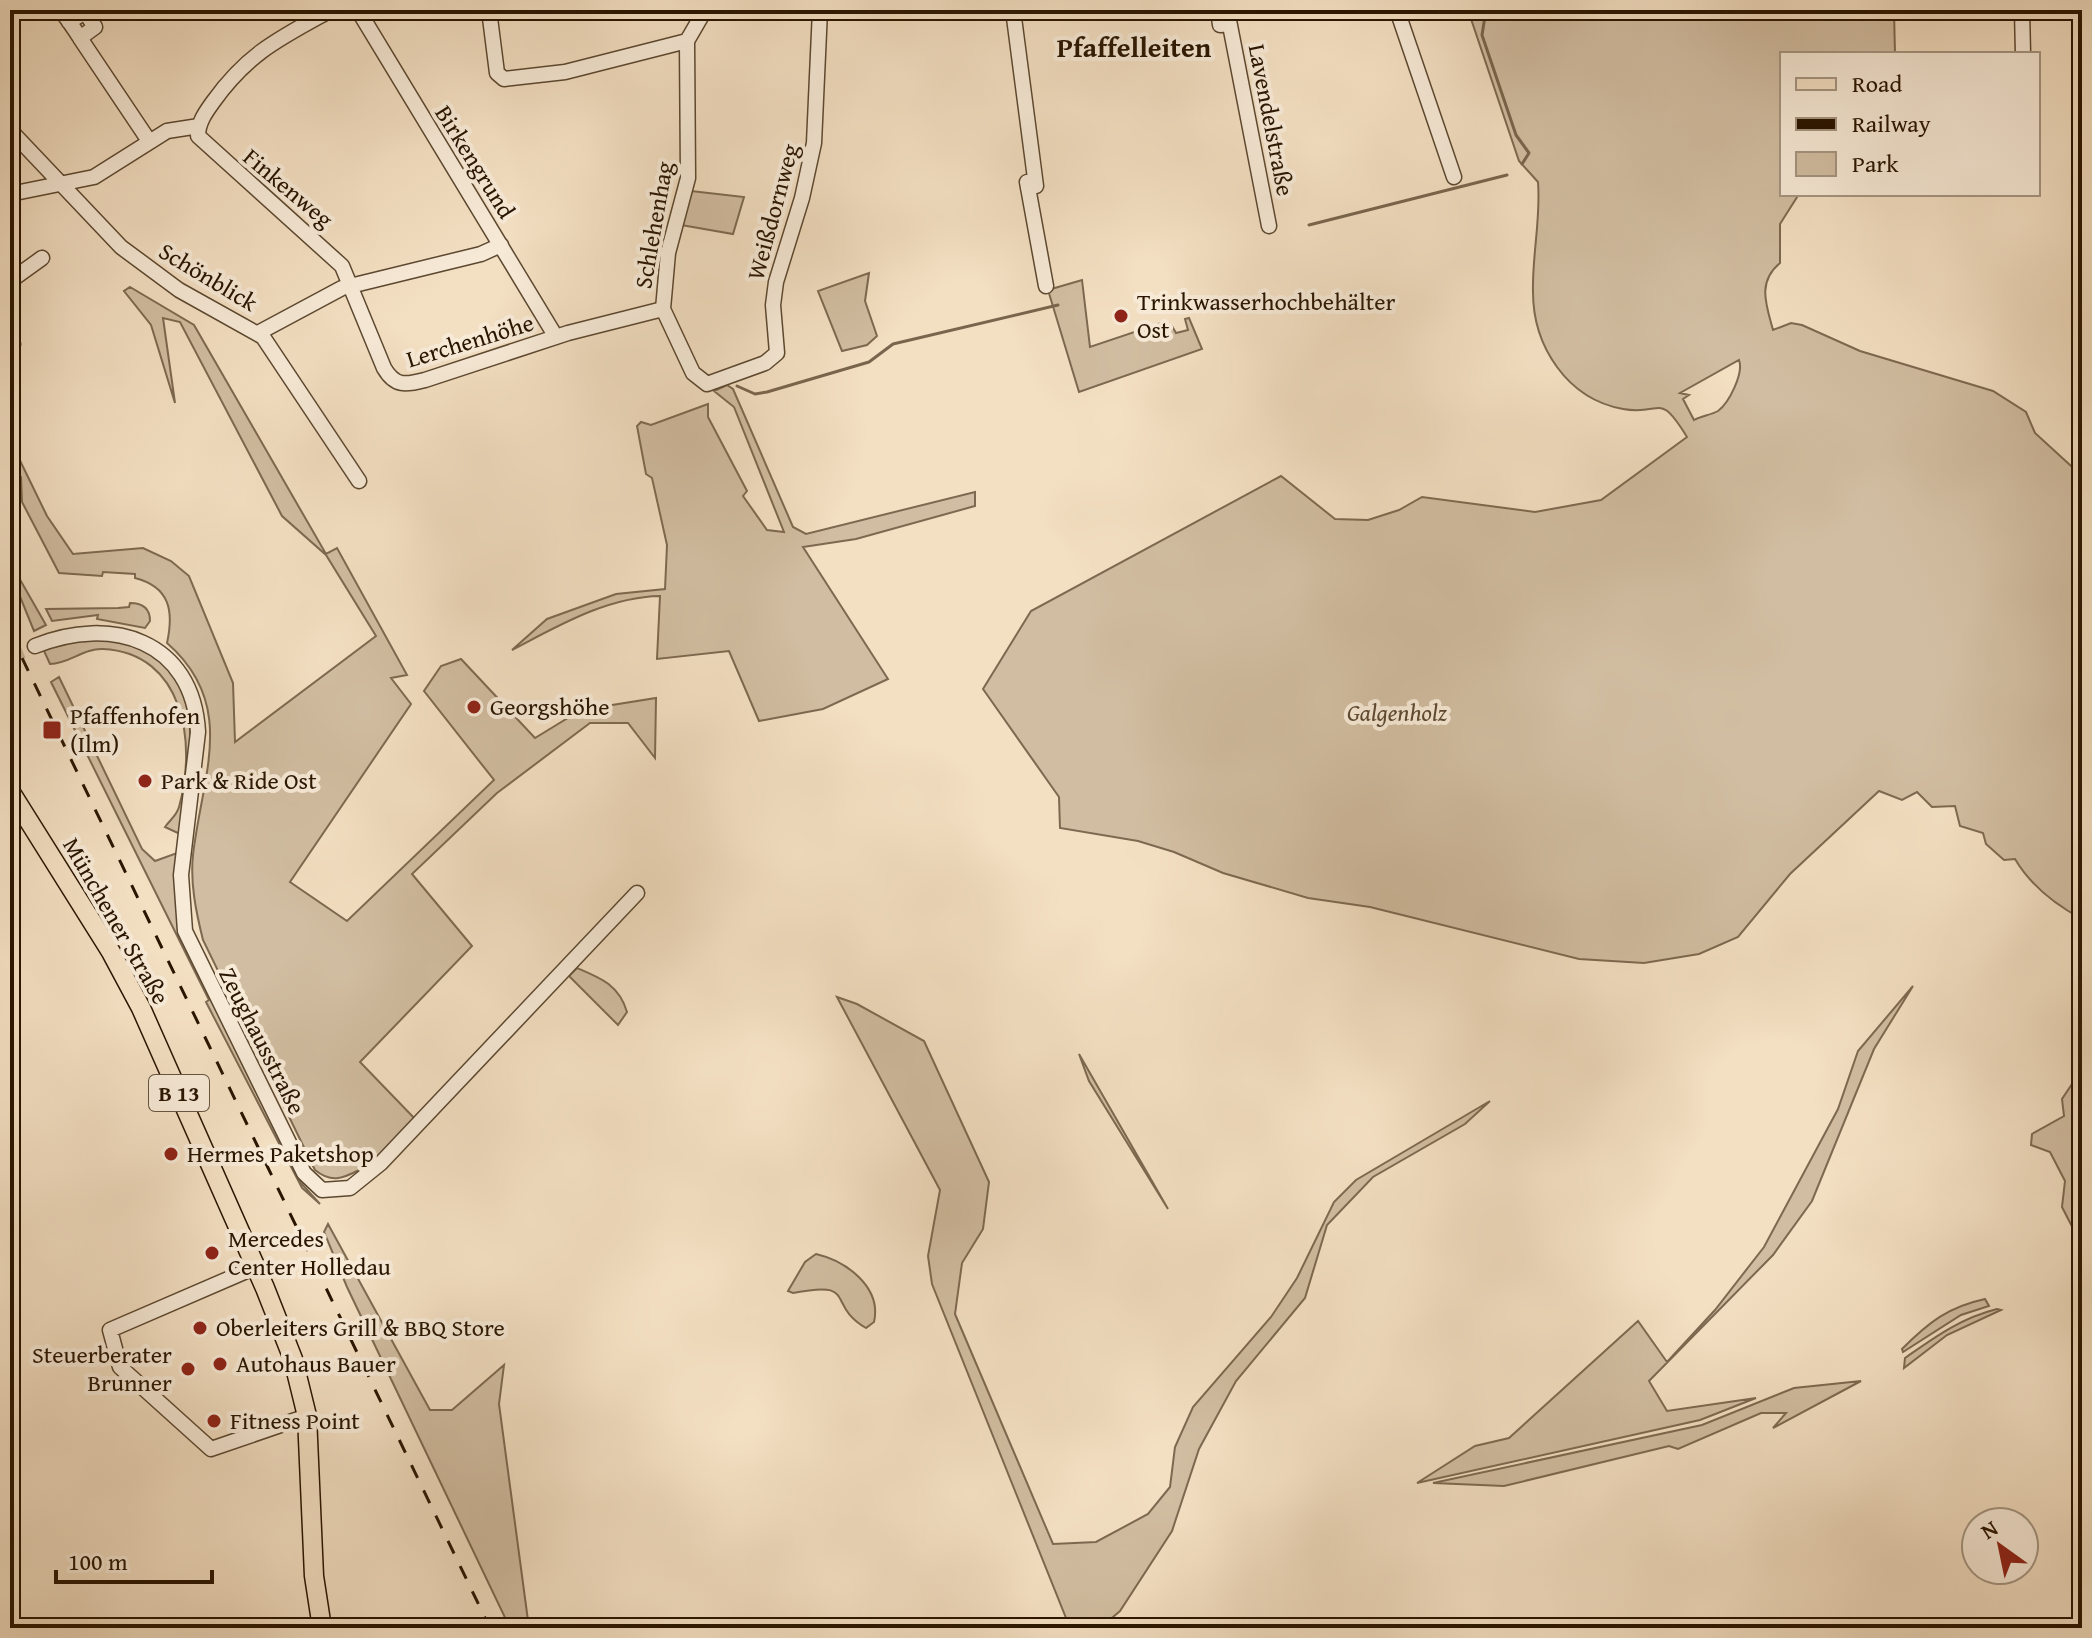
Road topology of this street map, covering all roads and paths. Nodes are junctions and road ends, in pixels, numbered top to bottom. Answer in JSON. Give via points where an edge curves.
{"nodes":[{"id":1,"x":331,"y":10,"type":"edge"},
{"id":2,"x":358,"y":10,"type":"edge"},
{"id":3,"x":489,"y":10,"type":"edge"},
{"id":4,"x":705,"y":10,"type":"edge"},
{"id":5,"x":820,"y":10,"type":"edge"},
{"id":6,"x":1013,"y":10,"type":"edge"},
{"id":7,"x":1218,"y":10,"type":"edge"},
{"id":8,"x":1397,"y":10,"type":"edge"},
{"id":9,"x":2022,"y":10,"type":"edge"},
{"id":10,"x":65,"y":16,"type":"edge"},
{"id":11,"x":1229,"y":17,"type":"edge"},
{"id":12,"x":687,"y":41,"type":"junction"},
{"id":13,"x":2023,"y":52,"type":"edge"},
{"id":14,"x":199,"y":126,"type":"junction"},
{"id":15,"x":10,"y":130,"type":"edge"},
{"id":16,"x":149,"y":141,"type":"junction"},
{"id":17,"x":1454,"y":177,"type":"dead end"},
{"id":18,"x":59,"y":184,"type":"junction"},
{"id":19,"x":10,"y":194,"type":"edge"},
{"id":20,"x":1269,"y":226,"type":"dead end"},
{"id":21,"x":501,"y":245,"type":"junction"},
{"id":22,"x":42,"y":258,"type":"dead end"},
{"id":23,"x":10,"y":281,"type":"edge"},
{"id":24,"x":352,"y":285,"type":"junction"},
{"id":25,"x":1046,"y":286,"type":"dead end"},
{"id":26,"x":663,"y":309,"type":"junction"},
{"id":27,"x":258,"y":333,"type":"junction"},
{"id":28,"x":556,"y":337,"type":"junction"},
{"id":29,"x":713,"y":384,"type":"joint"},
{"id":30,"x":359,"y":481,"type":"dead end"},
{"id":31,"x":35,"y":646,"type":"tunnel mouth"},
{"id":32,"x":10,"y":791,"type":"edge"},
{"id":33,"x":637,"y":893,"type":"dead end"},
{"id":34,"x":256,"y":1267,"type":"junction"},
{"id":35,"x":307,"y":1416,"type":"junction"},
{"id":36,"x":322,"y":1628,"type":"edge"}],
"edges":[{"from":1,"to":14,"type":"street","via":[[240,67]]},
{"from":2,"to":21,"type":"street","name":"Birkengrund"},
{"from":3,"to":12,"type":"street","via":[[497,73],[504,79],[565,72]]},
{"from":4,"to":12,"type":"street"},
{"from":5,"to":29,"type":"street","name":"Weißdornweg","via":[[812,161],[774,293],[777,353]]},
{"from":6,"to":25,"type":"street","via":[[1033,168],[1026,169],[1028,188]]},
{"from":7,"to":11,"type":"street","name":"Lavendelstraße","via":[[1220,25]]},
{"from":8,"to":17,"type":"street"},
{"from":9,"to":13,"type":"street"},
{"from":10,"to":16,"type":"street"},
{"from":11,"to":20,"type":"street","name":"Lavendelstraße"},
{"from":12,"to":26,"type":"street","name":"Schlehenhag","via":[[688,178],[668,253]]},
{"from":14,"to":16,"type":"street","via":[[177,128]]},
{"from":14,"to":24,"type":"street","name":"Finkenweg","via":[[201,141],[333,255]]},
{"from":15,"to":18,"type":"street","name":"Schönblick"},
{"from":16,"to":18,"type":"street","via":[[105,172]]},
{"from":18,"to":19,"type":"street"},
{"from":18,"to":27,"type":"street","name":"Schönblick","via":[[140,263]]},
{"from":21,"to":24,"type":"street"},
{"from":21,"to":28,"type":"street","name":"Birkengrund"},
{"from":22,"to":23,"type":"street"},
{"from":24,"to":27,"type":"street"},
{"from":24,"to":28,"type":"street","name":"Lerchenhöhe","via":[[384,368],[403,385]]},
{"from":26,"to":28,"type":"street","name":"Lerchenhöhe"},
{"from":26,"to":29,"type":"street","name":"Schlehenhag","via":[[693,373]]},
{"from":27,"to":30,"type":"street","name":"Schönblick"},
{"from":31,"to":33,"type":"street","name":"Zeughausstraße","via":[[87,631],[124,635],[159,654],[186,686],[198,732],[181,875],[185,931],[304,1173],[322,1190],[350,1188],[381,1163]]},
{"from":32,"to":34,"type":"main road","name":"Münchener Straße","number":"B 13","via":[[128,984]]},
{"from":34,"to":35,"type":"main road","name":"Münchener Straße","number":"B 13","via":[[299,1375]]},
{"from":34,"to":35,"type":"street","via":[[110,1330],[117,1362],[211,1449]]},
{"from":35,"to":36,"type":"main road","name":"Münchener Straße","number":"B 13","via":[[314,1576]]}]}
